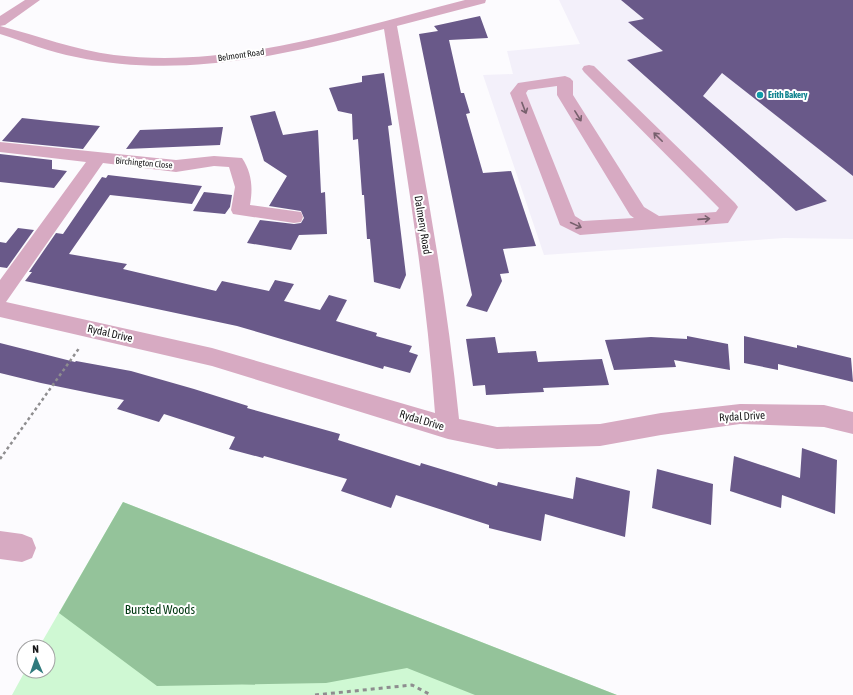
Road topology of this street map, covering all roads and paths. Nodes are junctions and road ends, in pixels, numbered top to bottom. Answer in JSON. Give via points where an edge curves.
{"nodes":[{"id":1,"x":34,"y":0,"type":"edge"},
{"id":2,"x":480,"y":0,"type":"edge"},
{"id":3,"x":0,"y":22,"type":"edge"},
{"id":4,"x":390,"y":24,"type":"junction"},
{"id":5,"x":0,"y":30,"type":"edge"},
{"id":6,"x":589,"y":69,"type":"dead end"},
{"id":7,"x":0,"y":147,"type":"edge"},
{"id":8,"x":97,"y":159,"type":"junction"},
{"id":9,"x":294,"y":217,"type":"dead end"},
{"id":10,"x":656,"y":223,"type":"junction"},
{"id":11,"x":0,"y":296,"type":"edge"},
{"id":12,"x":0,"y":309,"type":"edge"},
{"id":13,"x":92,"y":329,"type":"junction"},
{"id":14,"x":853,"y":423,"type":"edge"},
{"id":15,"x":448,"y":428,"type":"junction"},
{"id":16,"x":0,"y":459,"type":"edge"},
{"id":17,"x":315,"y":695,"type":"edge"},
{"id":18,"x":431,"y":695,"type":"edge"}],
"edges":[{"from":1,"to":3,"type":"street"},
{"from":2,"to":4,"type":"street","name":"Belmont Road"},
{"from":4,"to":5,"type":"street","name":"Belmont Road","via":[[263,53],[212,60],[157,62],[76,53]]},
{"from":4,"to":15,"type":"street","name":"Dalmeny Road","via":[[442,346]]},
{"from":10,"to":6,"type":"street","one_way":true,"via":[[721,218],[729,208]]},
{"from":7,"to":8,"type":"street","name":"Birchington Close"},
{"from":8,"to":9,"type":"street","name":"Birchington Close","via":[[176,166],[214,161],[236,162],[244,187],[240,210]]},
{"from":8,"to":11,"type":"street"},
{"from":10,"to":10,"type":"street","via":[[580,228],[566,220],[518,94],[522,86],[564,81],[565,95],[637,211]]},
{"from":12,"to":13,"type":"street","name":"Rydal Drive"},
{"from":13,"to":15,"type":"street","name":"Rydal Drive","via":[[212,357]]},
{"from":13,"to":16,"type":"path"},
{"from":14,"to":15,"type":"street","name":"Rydal Drive","via":[[824,416],[740,414],[600,435],[497,438]]},
{"from":17,"to":18,"type":"path","via":[[412,685]]}]}
